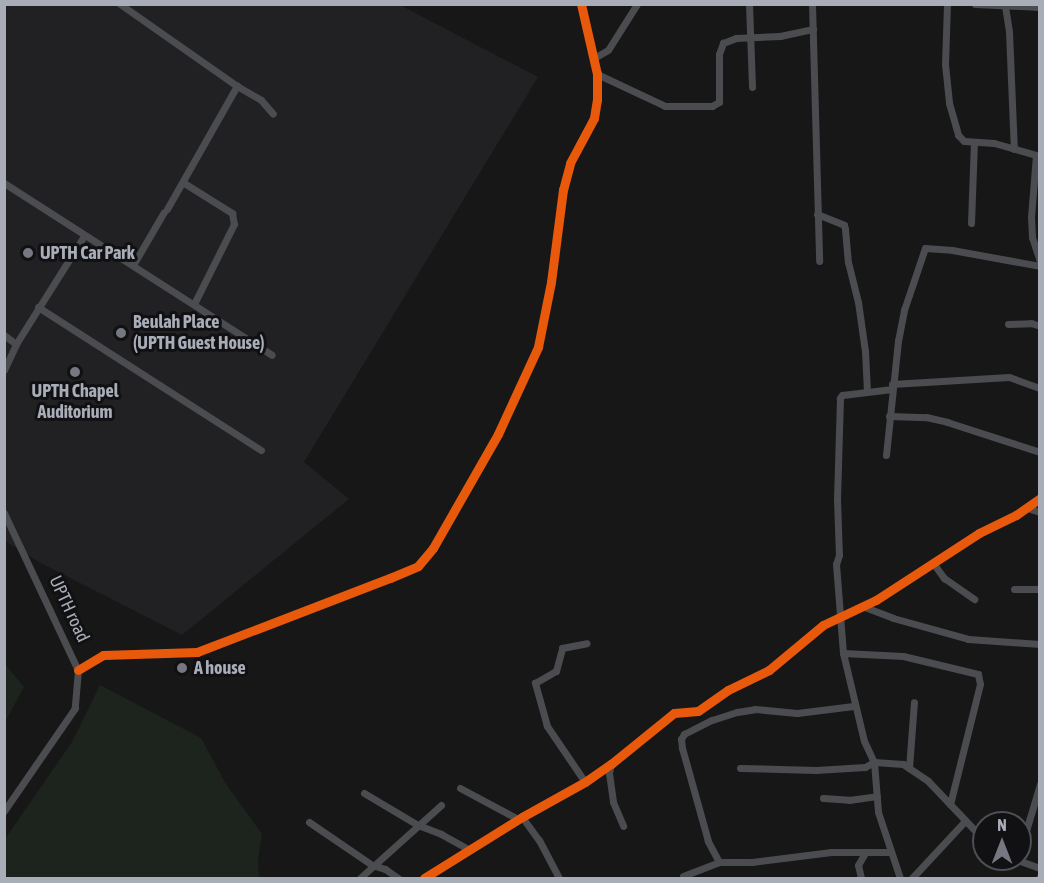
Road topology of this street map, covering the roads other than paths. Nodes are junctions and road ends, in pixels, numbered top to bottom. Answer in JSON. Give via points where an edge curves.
{"nodes":[{"id":1,"x":120,"y":4,"type":"edge"},
{"id":2,"x":581,"y":4,"type":"edge"},
{"id":3,"x":638,"y":4,"type":"edge"},
{"id":4,"x":749,"y":4,"type":"edge"},
{"id":5,"x":812,"y":4,"type":"edge"},
{"id":6,"x":947,"y":4,"type":"edge"},
{"id":7,"x":975,"y":4,"type":"edge"},
{"id":8,"x":1005,"y":6,"type":"edge"},
{"id":9,"x":1040,"y":7,"type":"edge"},
{"id":10,"x":813,"y":29,"type":"junction"},
{"id":11,"x":750,"y":37,"type":"junction"},
{"id":12,"x":594,"y":58,"type":"junction"},
{"id":13,"x":597,"y":74,"type":"junction"},
{"id":14,"x":237,"y":86,"type":"junction"},
{"id":15,"x":752,"y":87,"type":"dead end"},
{"id":16,"x":273,"y":114,"type":"dead end"},
{"id":17,"x":974,"y":142,"type":"junction"},
{"id":18,"x":1014,"y":149,"type":"junction"},
{"id":19,"x":1038,"y":156,"type":"edge"},
{"id":20,"x":4,"y":183,"type":"edge"},
{"id":21,"x":184,"y":183,"type":"junction"},
{"id":22,"x":817,"y":214,"type":"junction"},
{"id":23,"x":971,"y":223,"type":"dead end"},
{"id":24,"x":84,"y":236,"type":"junction"},
{"id":25,"x":819,"y":261,"type":"dead end"},
{"id":26,"x":1040,"y":261,"type":"edge"},
{"id":27,"x":133,"y":265,"type":"junction"},
{"id":28,"x":1040,"y":266,"type":"edge"},
{"id":29,"x":194,"y":304,"type":"junction"},
{"id":30,"x":38,"y":308,"type":"junction"},
{"id":31,"x":1008,"y":324,"type":"dead end"},
{"id":32,"x":1040,"y":326,"type":"edge"},
{"id":33,"x":4,"y":334,"type":"edge"},
{"id":34,"x":16,"y":344,"type":"junction"},
{"id":35,"x":272,"y":355,"type":"dead end"},
{"id":36,"x":4,"y":370,"type":"edge"},
{"id":37,"x":892,"y":387,"type":"junction"},
{"id":38,"x":1040,"y":388,"type":"edge"},
{"id":39,"x":867,"y":392,"type":"junction"},
{"id":40,"x":889,"y":416,"type":"junction"},
{"id":41,"x":261,"y":450,"type":"dead end"},
{"id":42,"x":1040,"y":452,"type":"edge"},
{"id":43,"x":886,"y":455,"type":"dead end"},
{"id":44,"x":1040,"y":498,"type":"edge"},
{"id":45,"x":1027,"y":508,"type":"junction"},
{"id":46,"x":1040,"y":512,"type":"edge"},
{"id":47,"x":4,"y":513,"type":"edge"},
{"id":48,"x":933,"y":563,"type":"junction"},
{"id":49,"x":1014,"y":589,"type":"dead end"},
{"id":50,"x":1040,"y":589,"type":"edge"},
{"id":51,"x":974,"y":599,"type":"dead end"},
{"id":52,"x":861,"y":606,"type":"junction"},
{"id":53,"x":840,"y":618,"type":"junction"},
{"id":54,"x":587,"y":642,"type":"dead end"},
{"id":55,"x":1040,"y":644,"type":"edge"},
{"id":56,"x":843,"y":653,"type":"junction"},
{"id":57,"x":78,"y":670,"type":"junction"},
{"id":58,"x":914,"y":702,"type":"dead end"},
{"id":59,"x":854,"y":706,"type":"junction"},
{"id":60,"x":874,"y":762,"type":"junction"},
{"id":61,"x":611,"y":764,"type":"junction"},
{"id":62,"x":740,"y":768,"type":"dead end"},
{"id":63,"x":909,"y":768,"type":"junction"},
{"id":64,"x":585,"y":782,"type":"junction"},
{"id":65,"x":1040,"y":784,"type":"edge"},
{"id":66,"x":460,"y":788,"type":"dead end"},
{"id":67,"x":364,"y":793,"type":"dead end"},
{"id":68,"x":877,"y":796,"type":"junction"},
{"id":69,"x":823,"y":798,"type":"dead end"},
{"id":70,"x":950,"y":804,"type":"junction"},
{"id":71,"x":441,"y":805,"type":"dead end"},
{"id":72,"x":4,"y":811,"type":"edge"},
{"id":73,"x":1032,"y":811,"type":"edge"},
{"id":74,"x":520,"y":818,"type":"junction"},
{"id":75,"x":964,"y":821,"type":"junction"},
{"id":76,"x":309,"y":822,"type":"dead end"},
{"id":77,"x":418,"y":825,"type":"junction"},
{"id":78,"x":623,"y":826,"type":"dead end"},
{"id":79,"x":972,"y":829,"type":"edge"},
{"id":80,"x":470,"y":850,"type":"junction"},
{"id":81,"x":890,"y":852,"type":"junction"},
{"id":82,"x":865,"y":853,"type":"junction"},
{"id":83,"x":719,"y":862,"type":"junction"},
{"id":84,"x":375,"y":865,"type":"junction"},
{"id":85,"x":682,"y":876,"type":"dead end"},
{"id":86,"x":360,"y":879,"type":"edge"},
{"id":87,"x":398,"y":879,"type":"edge"},
{"id":88,"x":424,"y":879,"type":"edge"},
{"id":89,"x":559,"y":879,"type":"edge"},
{"id":90,"x":861,"y":879,"type":"edge"},
{"id":91,"x":900,"y":879,"type":"edge"},
{"id":92,"x":912,"y":879,"type":"edge"}],
"edges":[{"from":1,"to":14,"type":"street"},
{"from":2,"to":12,"type":"street"},
{"from":3,"to":12,"type":"street","via":[[608,50]]},
{"from":4,"to":11,"type":"street"},
{"from":5,"to":10,"type":"street"},
{"from":6,"to":17,"type":"street","via":[[945,64],[949,103],[958,135],[964,141]]},
{"from":7,"to":8,"type":"street"},
{"from":8,"to":9,"type":"street"},
{"from":8,"to":18,"type":"street"},
{"from":10,"to":11,"type":"street"},
{"from":10,"to":22,"type":"street"},
{"from":11,"to":13,"type":"street","via":[[728,40],[719,49],[716,105],[665,106]]},
{"from":11,"to":15,"type":"street"},
{"from":12,"to":13,"type":"street"},
{"from":13,"to":57,"type":"street","via":[[594,118],[570,163],[563,190],[538,347],[498,434],[418,566],[197,652],[103,655]]},
{"from":14,"to":16,"type":"street","via":[[261,100]]},
{"from":14,"to":21,"type":"street"},
{"from":17,"to":18,"type":"street"},
{"from":17,"to":23,"type":"street"},
{"from":18,"to":19,"type":"street"},
{"from":19,"to":26,"type":"street","via":[[1031,217],[1032,237]]},
{"from":20,"to":24,"type":"street"},
{"from":21,"to":27,"type":"street"},
{"from":21,"to":29,"type":"street","via":[[232,213],[234,224]]},
{"from":22,"to":25,"type":"street"},
{"from":22,"to":39,"type":"street","via":[[844,225],[865,351]]},
{"from":24,"to":27,"type":"street"},
{"from":24,"to":30,"type":"street"},
{"from":27,"to":29,"type":"street"},
{"from":28,"to":37,"type":"street","via":[[925,248],[904,310]]},
{"from":29,"to":35,"type":"street"},
{"from":30,"to":34,"type":"street"},
{"from":30,"to":41,"type":"street"},
{"from":31,"to":32,"type":"street"},
{"from":33,"to":34,"type":"street"},
{"from":34,"to":36,"type":"street"},
{"from":37,"to":38,"type":"street","via":[[1009,377]]},
{"from":37,"to":39,"type":"street"},
{"from":37,"to":40,"type":"street"},
{"from":39,"to":53,"type":"street","via":[[842,395],[840,399],[836,564]]},
{"from":40,"to":42,"type":"street","via":[[947,422]]},
{"from":40,"to":43,"type":"street"},
{"from":44,"to":45,"type":"street"},
{"from":45,"to":46,"type":"street"},
{"from":45,"to":48,"type":"street","via":[[978,533]]},
{"from":47,"to":57,"type":"street","name":"UPTH road"},
{"from":48,"to":51,"type":"street","via":[[944,578]]},
{"from":48,"to":52,"type":"street"},
{"from":49,"to":50,"type":"street"},
{"from":52,"to":53,"type":"street"},
{"from":52,"to":55,"type":"street","via":[[968,639]]},
{"from":53,"to":56,"type":"street"},
{"from":53,"to":61,"type":"street","via":[[809,635],[769,670],[728,690],[698,711],[674,713]]},
{"from":54,"to":64,"type":"street","via":[[562,648],[556,671],[535,683],[550,734]]},
{"from":56,"to":59,"type":"street"},
{"from":56,"to":70,"type":"street","via":[[903,656],[978,674]]},
{"from":57,"to":72,"type":"street","name":"UPTH road","via":[[75,708]]},
{"from":58,"to":63,"type":"street"},
{"from":59,"to":60,"type":"street"},
{"from":59,"to":83,"type":"street","via":[[797,713],[746,711],[712,720],[684,734],[682,748],[708,841]]},
{"from":60,"to":62,"type":"street","via":[[865,767],[816,770]]},
{"from":60,"to":63,"type":"street"},
{"from":60,"to":68,"type":"street"},
{"from":61,"to":64,"type":"street"},
{"from":61,"to":78,"type":"street","via":[[614,802]]},
{"from":63,"to":70,"type":"street"},
{"from":64,"to":74,"type":"street"},
{"from":65,"to":73,"type":"street"},
{"from":66,"to":74,"type":"street"},
{"from":67,"to":77,"type":"street"},
{"from":68,"to":69,"type":"street"},
{"from":68,"to":81,"type":"street"},
{"from":70,"to":75,"type":"street"},
{"from":71,"to":77,"type":"street"},
{"from":74,"to":80,"type":"street"},
{"from":74,"to":89,"type":"street","via":[[539,840]]},
{"from":75,"to":79,"type":"street"},
{"from":75,"to":92,"type":"street"},
{"from":76,"to":84,"type":"street"},
{"from":77,"to":80,"type":"street"},
{"from":77,"to":84,"type":"street"},
{"from":80,"to":88,"type":"street"},
{"from":81,"to":82,"type":"street"},
{"from":81,"to":91,"type":"street"},
{"from":82,"to":83,"type":"street","via":[[831,852]]},
{"from":82,"to":90,"type":"street","via":[[858,864]]},
{"from":83,"to":85,"type":"street"},
{"from":84,"to":86,"type":"street"},
{"from":84,"to":87,"type":"street"}]}
